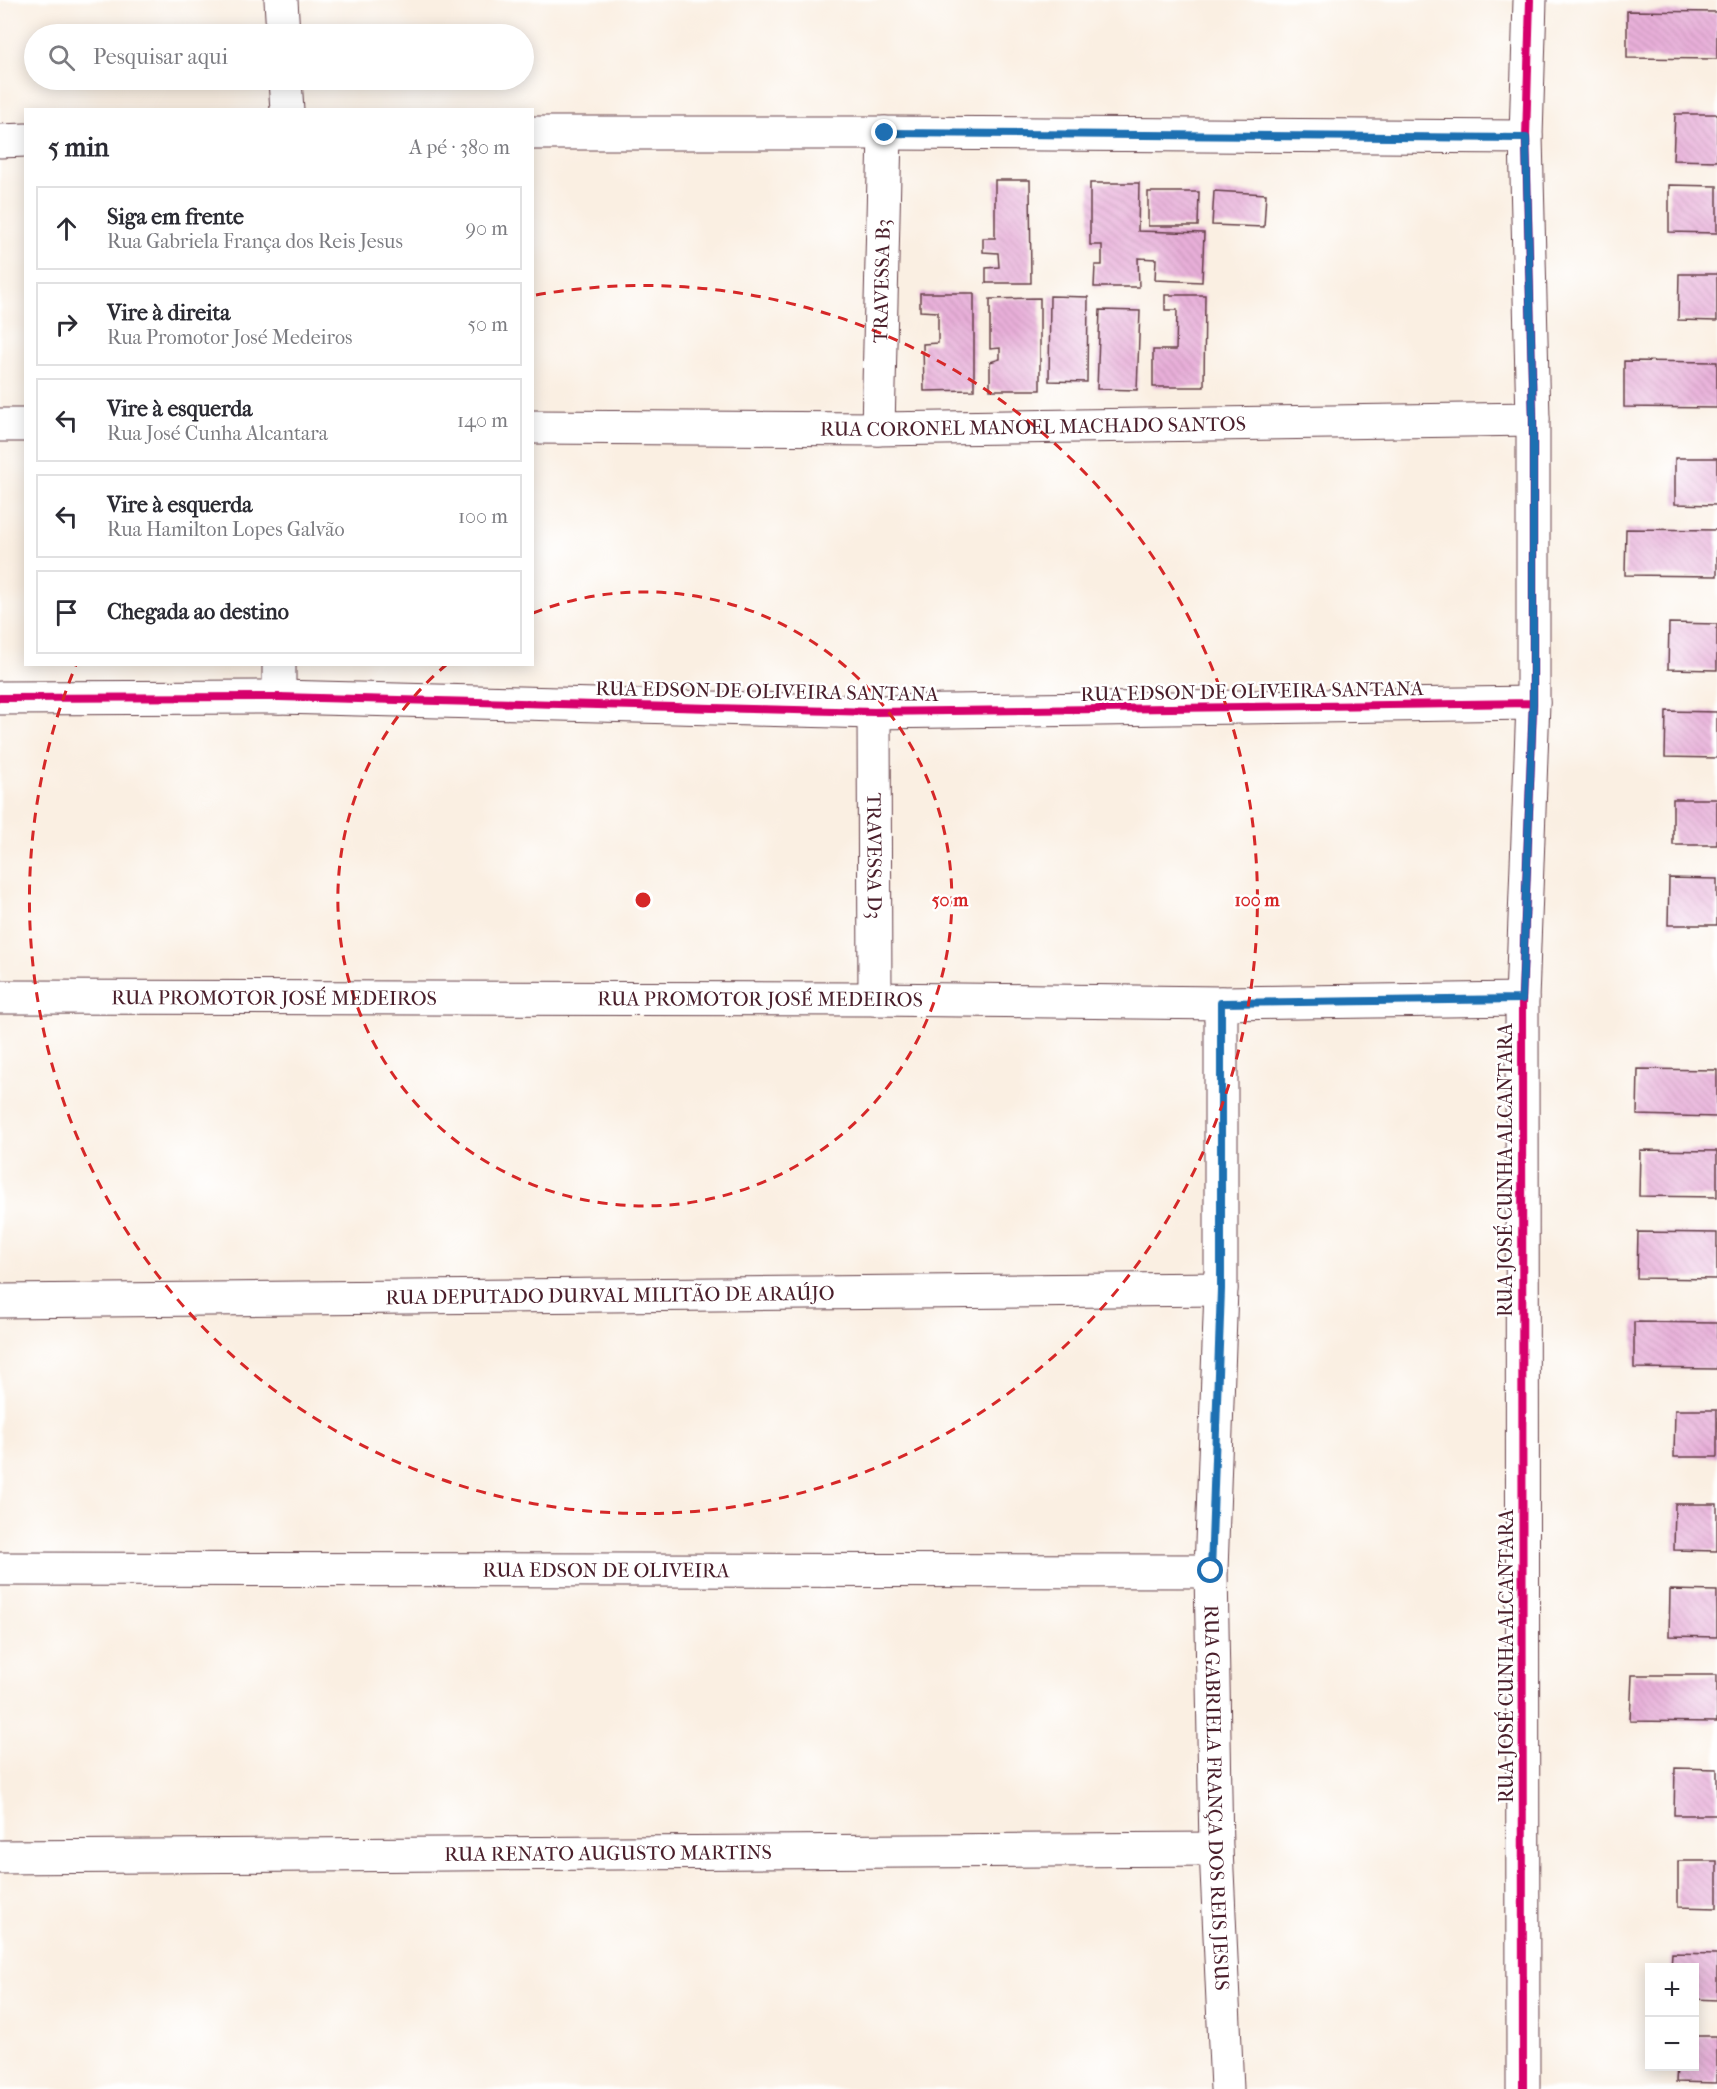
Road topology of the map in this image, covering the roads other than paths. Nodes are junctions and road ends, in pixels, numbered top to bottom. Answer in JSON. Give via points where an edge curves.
{"nodes":[{"id":1,"x":281,"y":0,"type":"edge"},
{"id":2,"x":1530,"y":0,"type":"edge"},
{"id":3,"x":282,"y":24,"type":"edge"},
{"id":4,"x":286,"y":90,"type":"edge"},
{"id":5,"x":287,"y":108,"type":"edge"},
{"id":6,"x":885,"y":133,"type":"junction"},
{"id":7,"x":534,"y":134,"type":"edge"},
{"id":8,"x":1526,"y":138,"type":"junction"},
{"id":9,"x":24,"y":140,"type":"edge"},
{"id":10,"x":0,"y":141,"type":"edge"},
{"id":11,"x":1533,"y":419,"type":"junction"},
{"id":12,"x":0,"y":425,"type":"edge"},
{"id":13,"x":24,"y":425,"type":"edge"},
{"id":14,"x":534,"y":427,"type":"edge"},
{"id":15,"x":879,"y":429,"type":"junction"},
{"id":16,"x":279,"y":666,"type":"edge"},
{"id":17,"x":279,"y":696,"type":"junction"},
{"id":18,"x":0,"y":698,"type":"edge"},
{"id":19,"x":1533,"y":703,"type":"junction"},
{"id":20,"x":874,"y":712,"type":"junction"},
{"id":21,"x":0,"y":997,"type":"edge"},
{"id":22,"x":875,"y":999,"type":"junction"},
{"id":23,"x":1522,"y":999,"type":"junction"},
{"id":24,"x":1221,"y":1003,"type":"junction"},
{"id":25,"x":1221,"y":1289,"type":"junction"},
{"id":26,"x":0,"y":1301,"type":"edge"},
{"id":27,"x":0,"y":1569,"type":"edge"},
{"id":28,"x":1211,"y":1571,"type":"junction"},
{"id":29,"x":1216,"y":1849,"type":"junction"},
{"id":30,"x":0,"y":1857,"type":"edge"},
{"id":31,"x":1227,"y":2089,"type":"edge"},
{"id":32,"x":1523,"y":2089,"type":"edge"}],
"edges":[{"from":1,"to":3,"type":"street"},
{"from":2,"to":8,"type":"street","name":"RUA JOSÉ CUNHA ALCANTARA"},
{"from":4,"to":5,"type":"street"},
{"from":6,"to":7,"type":"street"},
{"from":6,"to":8,"type":"street"},
{"from":6,"to":15,"type":"street","name":"TRAVESSA B3"},
{"from":8,"to":11,"type":"street","name":"RUA JOSÉ CUNHA ALCANTARA"},
{"from":9,"to":10,"type":"street"},
{"from":11,"to":15,"type":"street","name":"RUA CORONEL MANOEL MACHADO SANTOS"},
{"from":11,"to":19,"type":"street","name":"RUA JOSÉ CUNHA ALCANTARA"},
{"from":12,"to":13,"type":"street"},
{"from":14,"to":15,"type":"street","name":"RUA CORONEL MANOEL MACHADO SANTOS"},
{"from":16,"to":17,"type":"street"},
{"from":17,"to":18,"type":"street","name":"RUA EDSON DE OLIVEIRA SANTANA"},
{"from":17,"to":20,"type":"street","name":"RUA EDSON DE OLIVEIRA SANTANA"},
{"from":19,"to":20,"type":"street","name":"RUA EDSON DE OLIVEIRA SANTANA"},
{"from":19,"to":23,"type":"street","name":"RUA JOSÉ CUNHA ALCANTARA"},
{"from":20,"to":22,"type":"street","name":"TRAVESSA D3"},
{"from":21,"to":22,"type":"street","name":"RUA PROMOTOR JOSÉ MEDEIROS"},
{"from":22,"to":24,"type":"street","name":"RUA PROMOTOR JOSÉ MEDEIROS"},
{"from":23,"to":24,"type":"street","name":"RUA PROMOTOR JOSÉ MEDEIROS"},
{"from":23,"to":32,"type":"street","name":"RUA JOSÉ CUNHA ALCANTARA"},
{"from":24,"to":25,"type":"street","name":"RUA GABRIELA FRANÇA DOS REIS JESUS"},
{"from":25,"to":26,"type":"street","name":"RUA DEPUTADO DURVAL MILITÃO DE ARAÚJO"},
{"from":25,"to":28,"type":"street","name":"RUA GABRIELA FRANÇA DOS REIS JESUS"},
{"from":27,"to":28,"type":"street","name":"RUA EDSON DE OLIVEIRA"},
{"from":28,"to":29,"type":"street","name":"RUA GABRIELA FRANÇA DOS REIS JESUS"},
{"from":29,"to":30,"type":"street","name":"RUA RENATO AUGUSTO MARTINS"},
{"from":29,"to":31,"type":"street","name":"RUA GABRIELA FRANÇA DOS REIS JESUS"}]}
